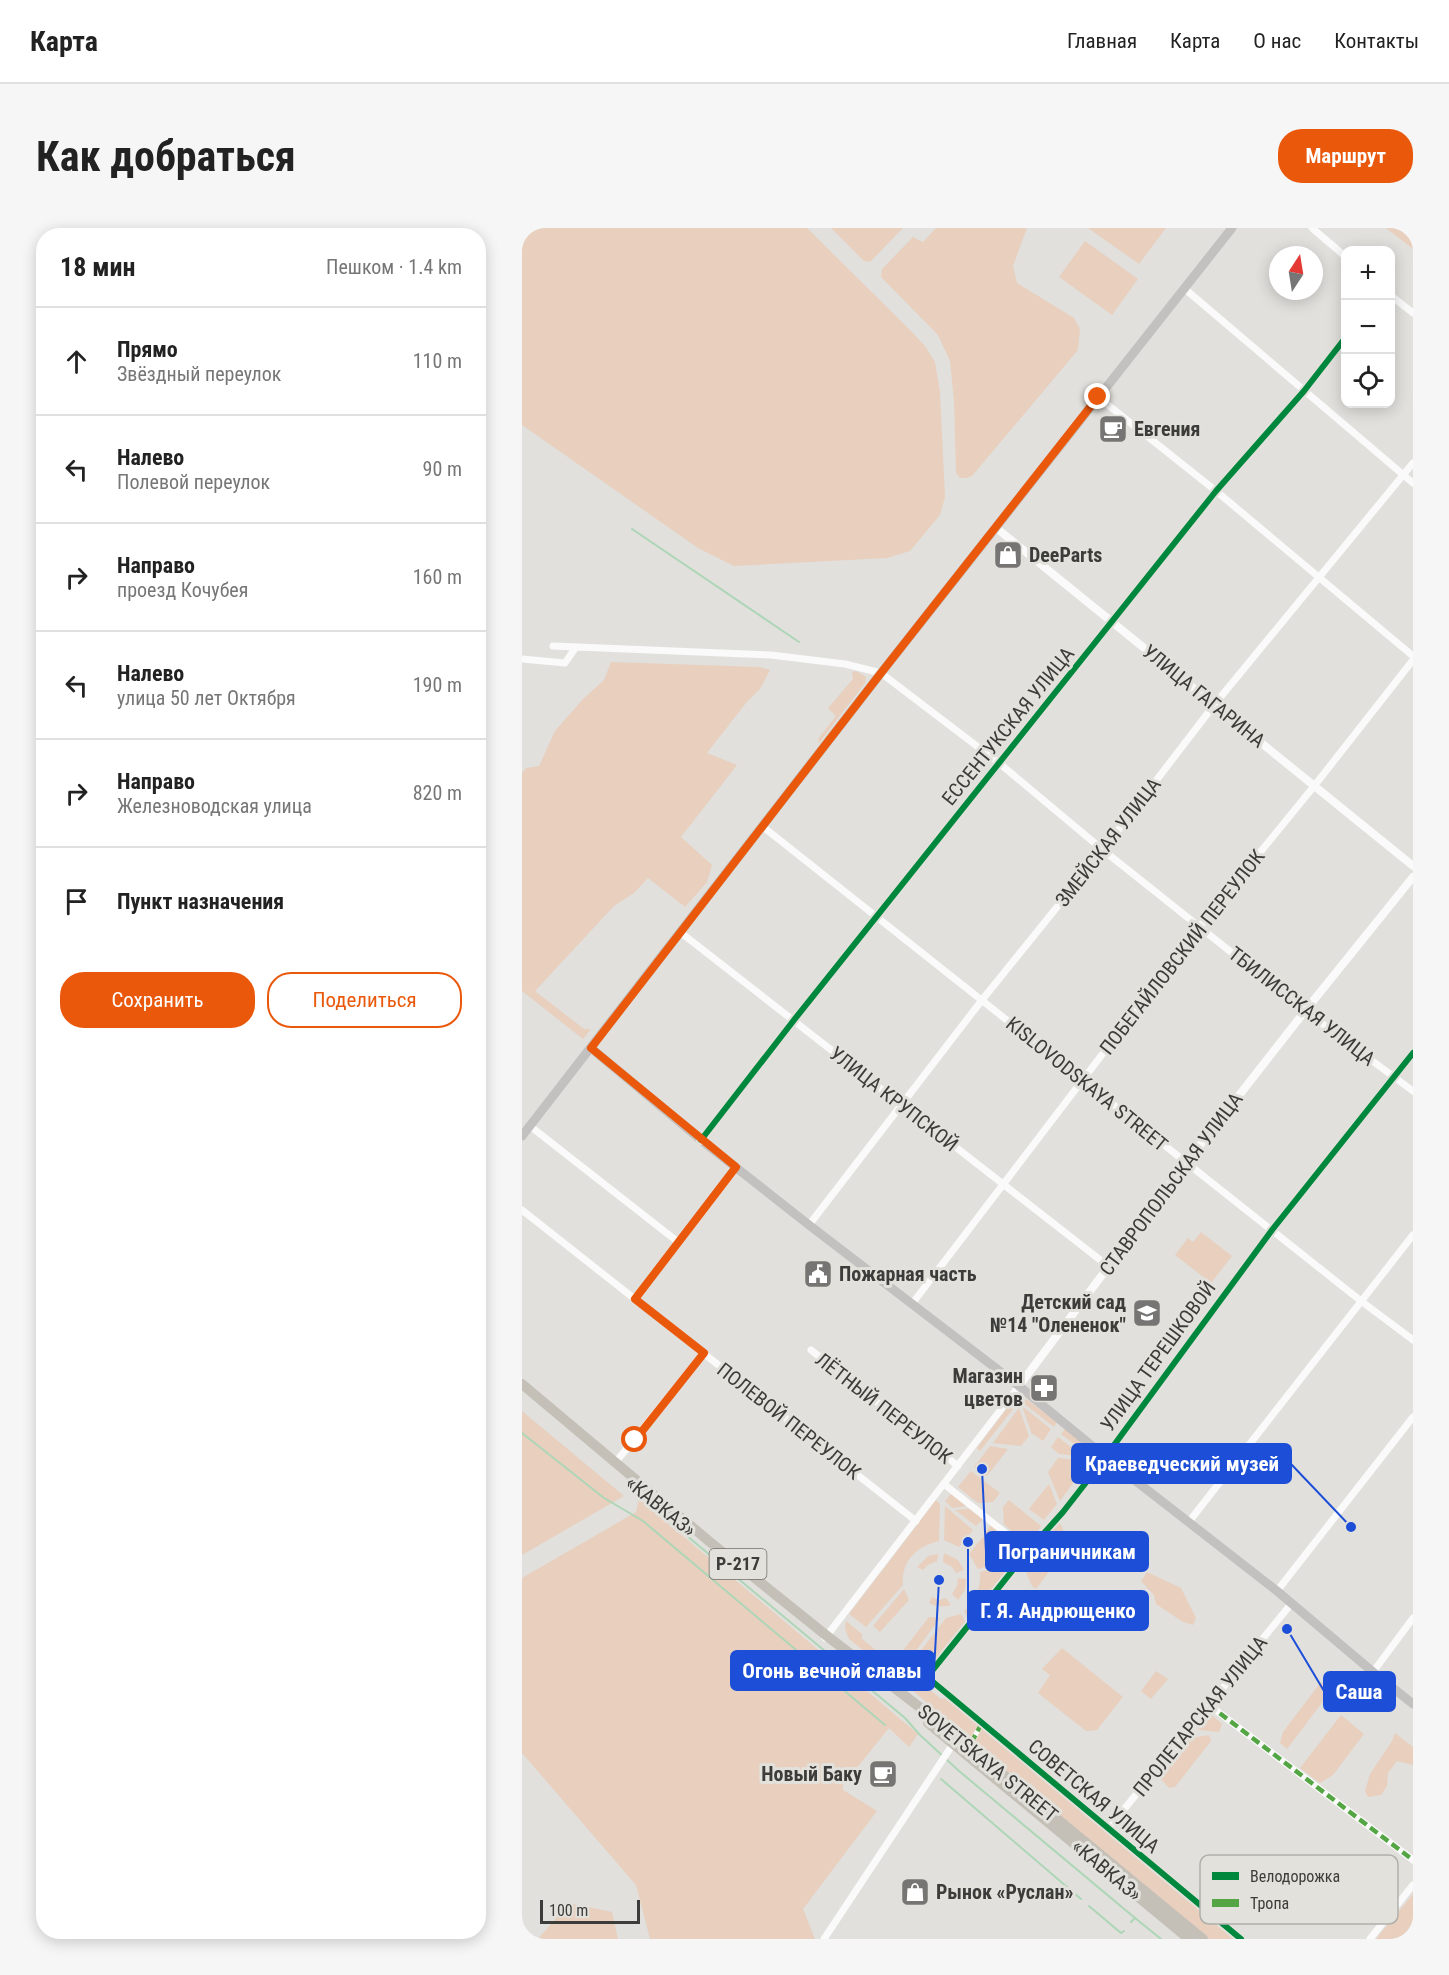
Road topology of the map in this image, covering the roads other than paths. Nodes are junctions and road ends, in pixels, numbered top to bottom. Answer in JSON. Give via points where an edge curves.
{"nodes":[{"id":1,"x":1232,"y":228,"type":"edge"},
{"id":2,"x":1312,"y":228,"type":"edge"},
{"id":3,"x":1341,"y":253,"type":"edge"},
{"id":4,"x":1185,"y":289,"type":"junction"},
{"id":5,"x":1395,"y":299,"type":"edge"},
{"id":6,"x":1413,"y":313,"type":"edge"},
{"id":7,"x":1341,"y":343,"type":"edge"},
{"id":8,"x":1304,"y":391,"type":"junction"},
{"id":9,"x":1098,"y":397,"type":"junction"},
{"id":10,"x":1413,"y":463,"type":"edge"},
{"id":11,"x":1403,"y":475,"type":"junction"},
{"id":12,"x":1413,"y":483,"type":"edge"},
{"id":13,"x":1216,"y":492,"type":"junction"},
{"id":14,"x":995,"y":527,"type":"junction"},
{"id":15,"x":1318,"y":577,"type":"junction"},
{"id":16,"x":1112,"y":621,"type":"junction"},
{"id":17,"x":553,"y":646,"type":"dead end"},
{"id":18,"x":576,"y":647,"type":"junction"},
{"id":19,"x":1413,"y":656,"type":"edge"},
{"id":20,"x":522,"y":659,"type":"edge"},
{"id":21,"x":1413,"y":660,"type":"edge"},
{"id":22,"x":881,"y":673,"type":"junction"},
{"id":23,"x":1214,"y":705,"type":"junction"},
{"id":24,"x":999,"y":764,"type":"junction"},
{"id":25,"x":1316,"y":785,"type":"junction"},
{"id":26,"x":762,"y":826,"type":"junction"},
{"id":27,"x":1103,"y":850,"type":"junction"},
{"id":28,"x":1413,"y":866,"type":"edge"},
{"id":29,"x":1413,"y":877,"type":"edge"},
{"id":30,"x":876,"y":918,"type":"junction"},
{"id":31,"x":1200,"y":926,"type":"junction"},
{"id":32,"x":680,"y":932,"type":"junction"},
{"id":33,"x":982,"y":1000,"type":"junction"},
{"id":34,"x":1305,"y":1011,"type":"junction"},
{"id":35,"x":794,"y":1020,"type":"junction"},
{"id":36,"x":591,"y":1048,"type":"junction"},
{"id":37,"x":1413,"y":1053,"type":"edge"},
{"id":38,"x":1394,"y":1076,"type":"junction"},
{"id":39,"x":1082,"y":1080,"type":"junction"},
{"id":40,"x":1413,"y":1091,"type":"edge"},
{"id":41,"x":901,"y":1105,"type":"junction"},
{"id":42,"x":530,"y":1126,"type":"junction"},
{"id":43,"x":522,"y":1136,"type":"edge"},
{"id":44,"x":701,"y":1140,"type":"junction"},
{"id":45,"x":1186,"y":1163,"type":"junction"},
{"id":46,"x":736,"y":1167,"type":"junction"},
{"id":47,"x":1003,"y":1185,"type":"junction"},
{"id":48,"x":522,"y":1210,"type":"edge"},
{"id":49,"x":808,"y":1225,"type":"junction"},
{"id":50,"x":1272,"y":1230,"type":"junction"},
{"id":51,"x":1413,"y":1235,"type":"edge"},
{"id":52,"x":678,"y":1242,"type":"junction"},
{"id":53,"x":1108,"y":1266,"type":"junction"},
{"id":54,"x":635,"y":1299,"type":"junction"},
{"id":55,"x":1361,"y":1301,"type":"junction"},
{"id":56,"x":912,"y":1304,"type":"junction"},
{"id":57,"x":1413,"y":1340,"type":"edge"},
{"id":58,"x":811,"y":1350,"type":"dead end"},
{"id":59,"x":704,"y":1353,"type":"junction"},
{"id":60,"x":522,"y":1384,"type":"edge"},
{"id":61,"x":1019,"y":1386,"type":"junction"},
{"id":62,"x":522,"y":1393,"type":"edge"},
{"id":63,"x":1413,"y":1417,"type":"edge"},
{"id":64,"x":1104,"y":1456,"type":"junction"},
{"id":65,"x":615,"y":1463,"type":"junction"},
{"id":66,"x":958,"y":1466,"type":"junction"},
{"id":67,"x":944,"y":1484,"type":"junction"},
{"id":68,"x":916,"y":1521,"type":"junction"},
{"id":69,"x":1188,"y":1523,"type":"junction"},
{"id":70,"x":1028,"y":1551,"type":"junction"},
{"id":71,"x":1277,"y":1591,"type":"junction"},
{"id":72,"x":1291,"y":1604,"type":"junction"},
{"id":73,"x":1413,"y":1618,"type":"edge"},
{"id":74,"x":826,"y":1637,"type":"junction"},
{"id":75,"x":1372,"y":1672,"type":"junction"},
{"id":76,"x":927,"y":1677,"type":"joint"},
{"id":77,"x":1413,"y":1704,"type":"edge"},
{"id":78,"x":1209,"y":1705,"type":"junction"},
{"id":79,"x":982,"y":1723,"type":"junction"},
{"id":80,"x":956,"y":1741,"type":"junction"},
{"id":81,"x":971,"y":1743,"type":"dead end"},
{"id":82,"x":1108,"y":1829,"type":"junction"},
{"id":83,"x":1413,"y":1860,"type":"edge"},
{"id":84,"x":1413,"y":1885,"type":"edge"},
{"id":85,"x":1398,"y":1904,"type":"edge"},
{"id":86,"x":1200,"y":1905,"type":"edge"},
{"id":87,"x":1170,"y":1924,"type":"junction"},
{"id":88,"x":1223,"y":1924,"type":"edge"},
{"id":89,"x":1382,"y":1924,"type":"edge"},
{"id":90,"x":824,"y":1939,"type":"edge"},
{"id":91,"x":1184,"y":1939,"type":"edge"},
{"id":92,"x":1189,"y":1939,"type":"edge"},
{"id":93,"x":1203,"y":1939,"type":"edge"},
{"id":94,"x":1241,"y":1939,"type":"edge"},
{"id":95,"x":1370,"y":1939,"type":"edge"}],
"edges":[{"from":1,"to":4,"type":"main road"},
{"from":2,"to":3,"type":"street"},
{"from":4,"to":8,"type":"street"},
{"from":4,"to":9,"type":"main road"},
{"from":5,"to":6,"type":"street"},
{"from":7,"to":8,"type":"street","name":"ЕССЕНТУКСКАЯ УЛИЦА"},
{"from":8,"to":11,"type":"street"},
{"from":8,"to":13,"type":"street","name":"ЕССЕНТУКСКАЯ УЛИЦА"},
{"from":9,"to":13,"type":"street"},
{"from":9,"to":14,"type":"main road"},
{"from":10,"to":11,"type":"street","name":"ЗМЕЙСКАЯ УЛИЦА"},
{"from":11,"to":12,"type":"street"},
{"from":11,"to":15,"type":"street","name":"ЗМЕЙСКАЯ УЛИЦА"},
{"from":13,"to":15,"type":"street"},
{"from":13,"to":16,"type":"street","name":"ЕССЕНТУКСКАЯ УЛИЦА"},
{"from":14,"to":16,"type":"street","name":"УЛИЦА ГАГАРИНА"},
{"from":14,"to":22,"type":"main road"},
{"from":15,"to":19,"type":"street"},
{"from":15,"to":23,"type":"street","name":"ЗМЕЙСКАЯ УЛИЦА"},
{"from":16,"to":23,"type":"street","name":"УЛИЦА ГАГАРИНА"},
{"from":16,"to":24,"type":"street","name":"ЕССЕНТУКСКАЯ УЛИЦА"},
{"from":17,"to":18,"type":"street"},
{"from":18,"to":20,"type":"street","via":[[565,663]]},
{"from":18,"to":22,"type":"street","via":[[771,655],[845,664]]},
{"from":21,"to":25,"type":"street","name":"ПОБЕГАЙЛОВСКИЙ ПЕРЕУЛОК"},
{"from":22,"to":24,"type":"street","name":"ТБИЛИССКАЯ УЛИЦА"},
{"from":22,"to":26,"type":"main road"},
{"from":23,"to":25,"type":"street","name":"УЛИЦА ГАГАРИНА"},
{"from":23,"to":27,"type":"street","name":"ЗМЕЙСКАЯ УЛИЦА"},
{"from":24,"to":27,"type":"street","name":"ТБИЛИССКАЯ УЛИЦА"},
{"from":24,"to":30,"type":"street","name":"ЕССЕНТУКСКАЯ УЛИЦА"},
{"from":25,"to":28,"type":"street","name":"УЛИЦА ГАГАРИНА"},
{"from":25,"to":31,"type":"street","name":"ПОБЕГАЙЛОВСКИЙ ПЕРЕУЛОК"},
{"from":26,"to":30,"type":"street","name":"KISLOVODSKAYA STREET"},
{"from":26,"to":32,"type":"main road"},
{"from":27,"to":31,"type":"street","name":"ТБИЛИССКАЯ УЛИЦА"},
{"from":27,"to":33,"type":"street","name":"ЗМЕЙСКАЯ УЛИЦА"},
{"from":29,"to":34,"type":"street","name":"СТАВРОПОЛЬСКАЯ УЛИЦА"},
{"from":30,"to":33,"type":"street","name":"KISLOVODSKAYA STREET"},
{"from":30,"to":35,"type":"street","name":"ЕССЕНТУКСКАЯ УЛИЦА"},
{"from":31,"to":34,"type":"street","name":"ТБИЛИССКАЯ УЛИЦА"},
{"from":31,"to":39,"type":"street","name":"ПОБЕГАЙЛОВСКИЙ ПЕРЕУЛОК"},
{"from":32,"to":35,"type":"street","name":"УЛИЦА КРУПСКОЙ"},
{"from":32,"to":36,"type":"main road"},
{"from":33,"to":39,"type":"street","name":"KISLOVODSKAYA STREET"},
{"from":33,"to":41,"type":"street","name":"ЗМЕЙСКАЯ УЛИЦА"},
{"from":34,"to":38,"type":"street","name":"ТБИЛИССКАЯ УЛИЦА"},
{"from":34,"to":45,"type":"street","name":"СТАВРОПОЛЬСКАЯ УЛИЦА"},
{"from":35,"to":41,"type":"street","name":"УЛИЦА КРУПСКОЙ"},
{"from":35,"to":44,"type":"street","name":"ЕССЕНТУКСКАЯ УЛИЦА"},
{"from":36,"to":42,"type":"main road"},
{"from":36,"to":44,"type":"main road"},
{"from":37,"to":38,"type":"street","name":"УЛИЦА ТЕРЕШКОВОЙ"},
{"from":38,"to":40,"type":"street","name":"ТБИЛИССКАЯ УЛИЦА"},
{"from":38,"to":50,"type":"street","name":"УЛИЦА ТЕРЕШКОВОЙ"},
{"from":39,"to":45,"type":"street","name":"KISLOVODSKAYA STREET"},
{"from":39,"to":47,"type":"street","name":"ПОБЕГАЙЛОВСКИЙ ПЕРЕУЛОК"},
{"from":41,"to":47,"type":"street","name":"УЛИЦА КРУПСКОЙ"},
{"from":41,"to":49,"type":"street","name":"ЗМЕЙСКАЯ УЛИЦА"},
{"from":42,"to":43,"type":"main road"},
{"from":42,"to":52,"type":"street"},
{"from":44,"to":46,"type":"main road"},
{"from":45,"to":50,"type":"street","name":"KISLOVODSKAYA STREET"},
{"from":45,"to":53,"type":"street","name":"СТАВРОПОЛЬСКАЯ УЛИЦА"},
{"from":46,"to":49,"type":"main road"},
{"from":46,"to":52,"type":"street"},
{"from":47,"to":53,"type":"street","name":"УЛИЦА КРУПСКОЙ"},
{"from":47,"to":56,"type":"street","name":"ПОБЕГАЙЛОВСКИЙ ПЕРЕУЛОК"},
{"from":48,"to":54,"type":"street","name":"ПОЛЕВОЙ ПЕРЕУЛОК"},
{"from":49,"to":56,"type":"main road"},
{"from":50,"to":55,"type":"street","name":"KISLOVODSKAYA STREET"},
{"from":50,"to":64,"type":"street","name":"УЛИЦА ТЕРЕШКОВОЙ"},
{"from":51,"to":55,"type":"street"},
{"from":52,"to":54,"type":"street"},
{"from":53,"to":61,"type":"street","name":"СТАВРОПОЛЬСКАЯ УЛИЦА"},
{"from":54,"to":59,"type":"street","name":"ПОЛЕВОЙ ПЕРЕУЛОК"},
{"from":55,"to":57,"type":"street","name":"KISLOVODSKAYA STREET"},
{"from":55,"to":69,"type":"street"},
{"from":56,"to":61,"type":"main road"},
{"from":58,"to":66,"type":"street","name":"ЛЁТНЫЙ ПЕРЕУЛОК"},
{"from":59,"to":65,"type":"street"},
{"from":59,"to":68,"type":"street","name":"ПОЛЕВОЙ ПЕРЕУЛОК"},
{"from":60,"to":65,"type":"highway","name":"SOVETSKAYA STREET","number":"Р-217"},
{"from":61,"to":64,"type":"main road"},
{"from":61,"to":66,"type":"street","name":"СТАВРОПОЛЬСКАЯ УЛИЦА"},
{"from":62,"to":74,"type":"highway","name":"«КАВКАЗ»","number":"Р-217"},
{"from":63,"to":71,"type":"street"},
{"from":64,"to":69,"type":"main road"},
{"from":64,"to":70,"type":"street","name":"УЛИЦА ТЕРЕШКОВОЙ"},
{"from":65,"to":74,"type":"highway","name":"SOVETSKAYA STREET","number":"Р-217"},
{"from":66,"to":67,"type":"street","name":"СТАВРОПОЛЬСКАЯ УЛИЦА"},
{"from":67,"to":68,"type":"street","name":"СТАВРОПОЛЬСКАЯ УЛИЦА"},
{"from":67,"to":70,"type":"street"},
{"from":68,"to":74,"type":"street","name":"СТАВРОПОЛЬСКАЯ УЛИЦА"},
{"from":69,"to":71,"type":"main road"},
{"from":70,"to":76,"type":"street","name":"УЛИЦА ТЕРЕШКОВОЙ"},
{"from":71,"to":72,"type":"main road"},
{"from":72,"to":75,"type":"main road"},
{"from":72,"to":78,"type":"street","name":"ПРОЛЕТАРСКАЯ УЛИЦА"},
{"from":73,"to":75,"type":"street"},
{"from":74,"to":80,"type":"highway","name":"SOVETSKAYA STREET","number":"Р-217"},
{"from":75,"to":77,"type":"main road"},
{"from":76,"to":79,"type":"street","name":"СОВЕТСКАЯ УЛИЦА"},
{"from":78,"to":82,"type":"street","name":"ПРОЛЕТАРСКАЯ УЛИЦА"},
{"from":78,"to":83,"type":"street"},
{"from":79,"to":81,"type":"street"},
{"from":79,"to":82,"type":"street","name":"СОВЕТСКАЯ УЛИЦА"},
{"from":80,"to":87,"type":"highway","name":"«КАВКАЗ»","number":"Р-217"},
{"from":80,"to":90,"type":"street"},
{"from":80,"to":93,"type":"highway","name":"SOVETSKAYA STREET","number":"Р-217"},
{"from":82,"to":86,"type":"street","name":"СОВЕТСКАЯ УЛИЦА"},
{"from":84,"to":85,"type":"street"},
{"from":87,"to":91,"type":"street"},
{"from":87,"to":92,"type":"highway","name":"«КАВКАЗ»","number":"Р-217"},
{"from":88,"to":94,"type":"street","name":"СОВЕТСКАЯ УЛИЦА"},
{"from":89,"to":95,"type":"street"}]}
